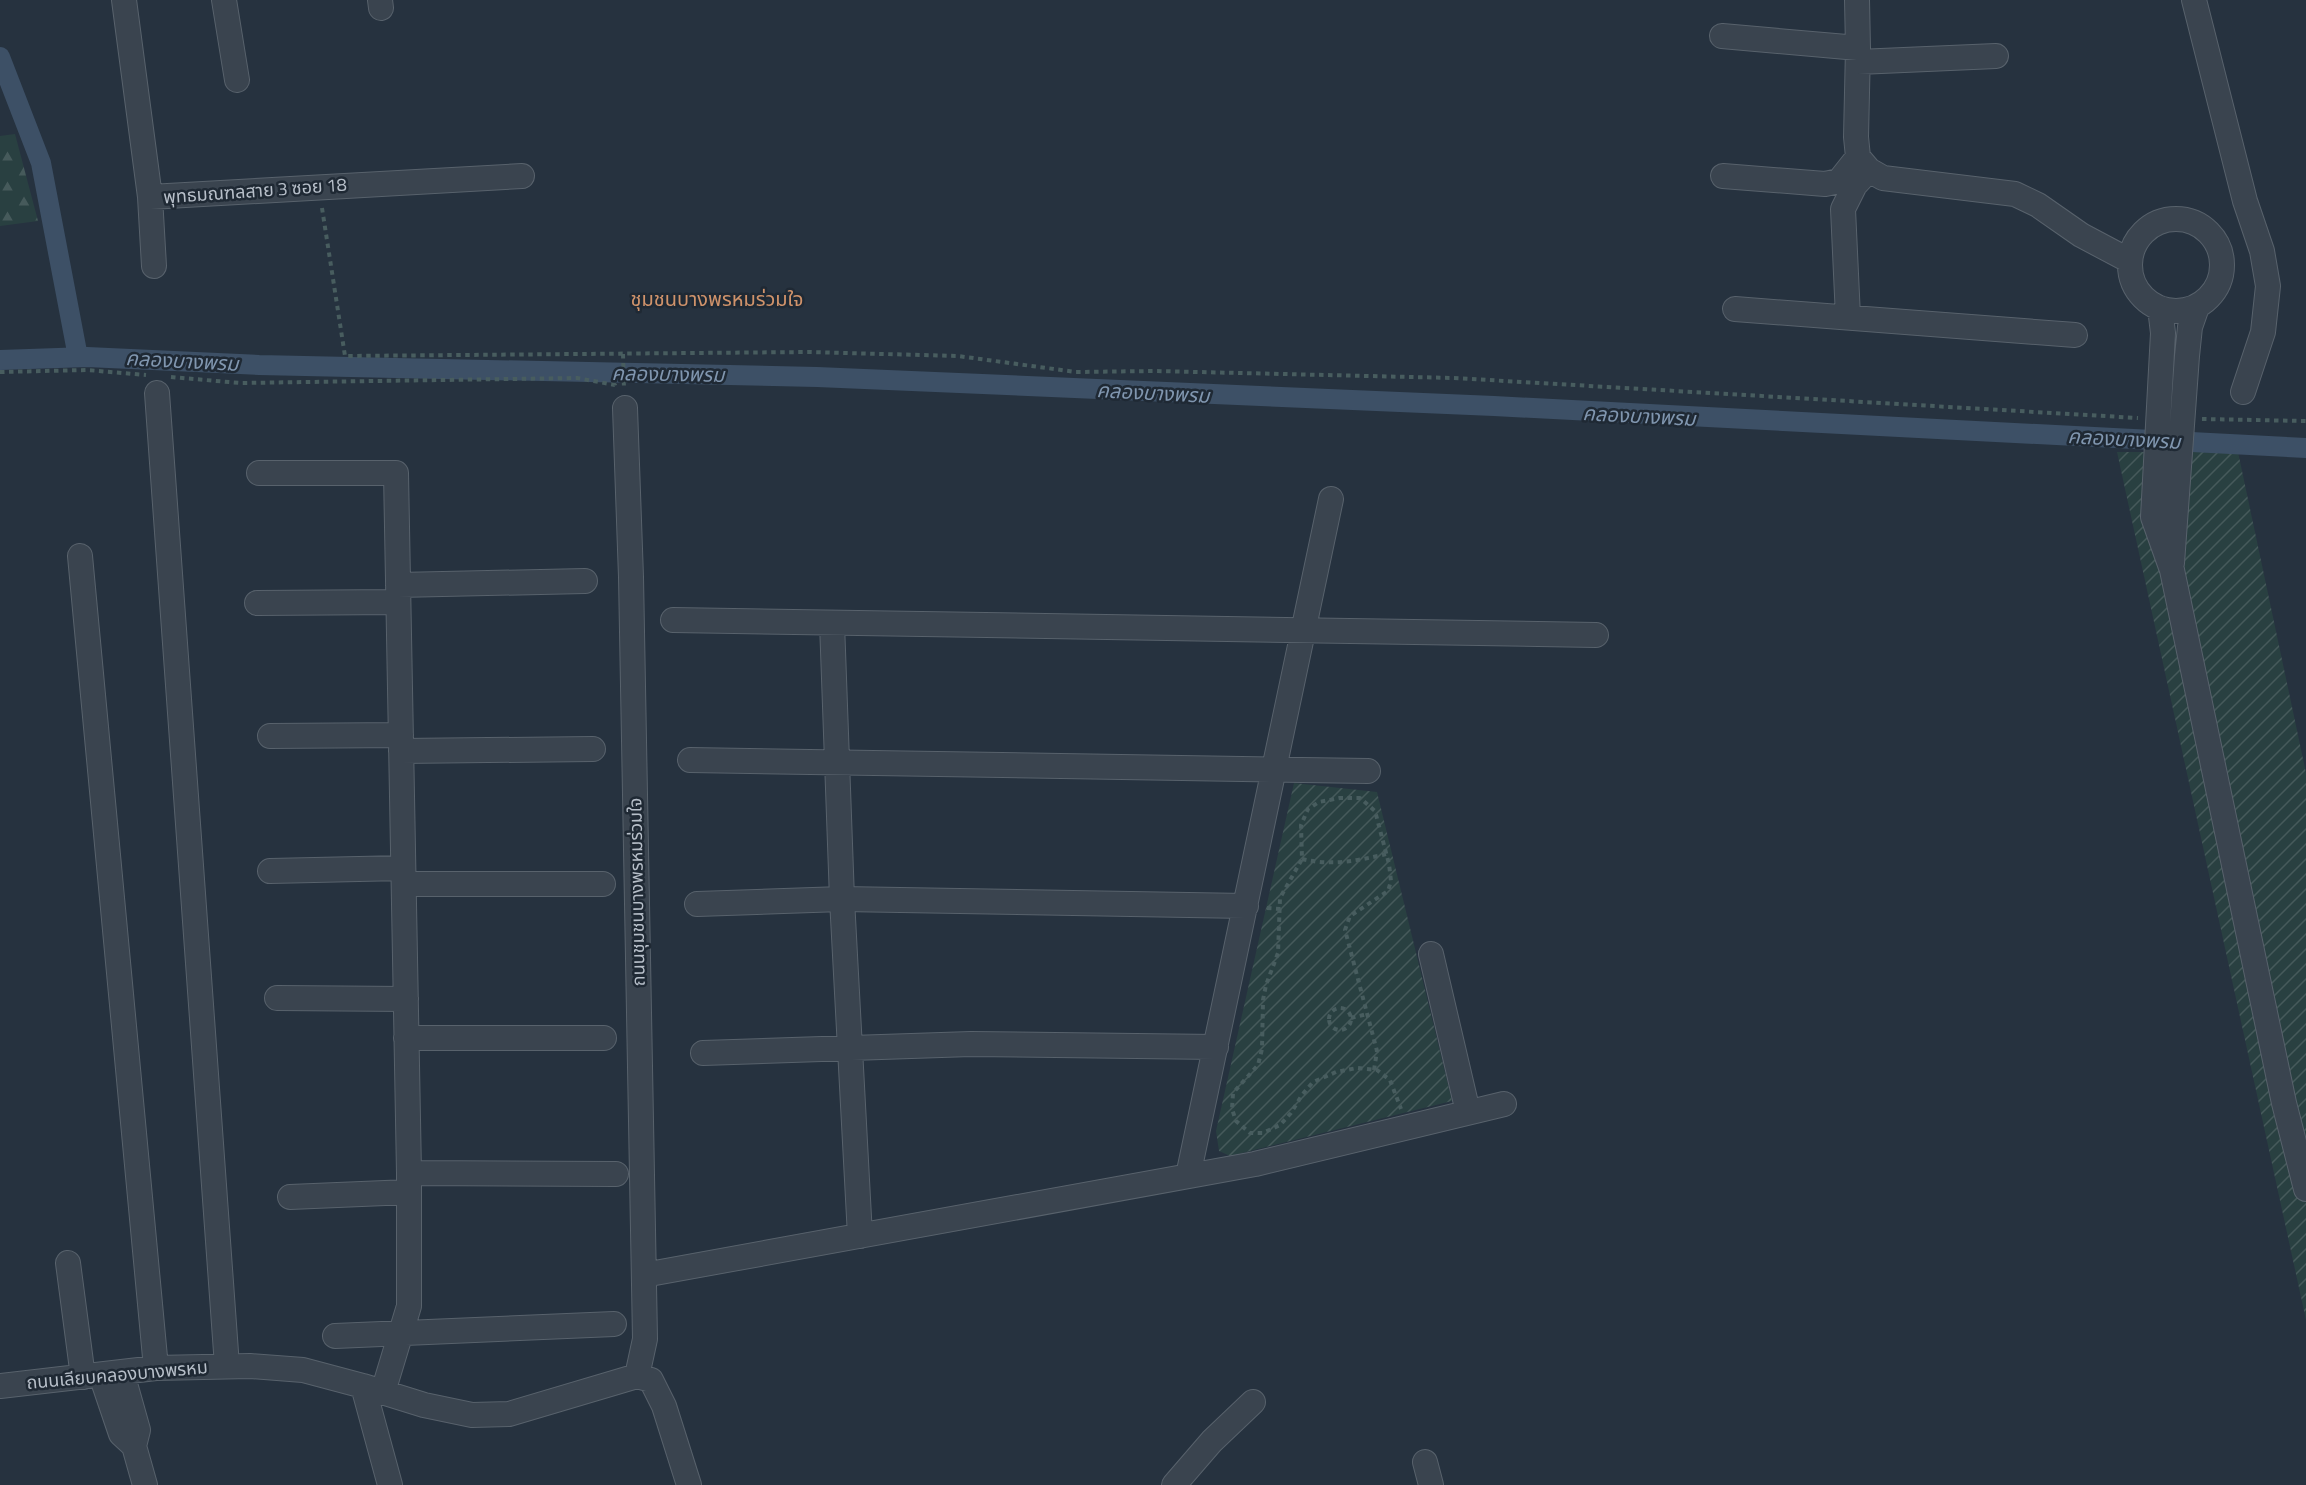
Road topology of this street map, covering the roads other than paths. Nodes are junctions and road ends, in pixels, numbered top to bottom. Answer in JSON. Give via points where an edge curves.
{"nodes":[{"id":1,"x":124,"y":0,"type":"edge"},
{"id":2,"x":224,"y":0,"type":"edge"},
{"id":3,"x":1857,"y":0,"type":"edge"},
{"id":4,"x":2194,"y":0,"type":"edge"},
{"id":5,"x":1722,"y":36,"type":"dead end"},
{"id":6,"x":1858,"y":55,"type":"junction"},
{"id":7,"x":1996,"y":56,"type":"dead end"},
{"id":8,"x":237,"y":80,"type":"dead end"},
{"id":9,"x":1864,"y":164,"type":"junction"},
{"id":10,"x":522,"y":176,"type":"dead end"},
{"id":11,"x":1723,"y":176,"type":"dead end"},
{"id":12,"x":150,"y":197,"type":"junction"},
{"id":13,"x":2130,"y":261,"type":"junction"},
{"id":14,"x":154,"y":266,"type":"dead end"},
{"id":15,"x":2198,"y":307,"type":"junction"},
{"id":16,"x":2160,"y":308,"type":"junction"},
{"id":17,"x":1735,"y":309,"type":"dead end"},
{"id":18,"x":1848,"y":317,"type":"junction"},
{"id":19,"x":2075,"y":335,"type":"dead end"},
{"id":20,"x":161,"y":382,"type":"road end"},
{"id":21,"x":2243,"y":392,"type":"dead end"},
{"id":22,"x":625,"y":397,"type":"road end"},
{"id":23,"x":259,"y":473,"type":"dead end"},
{"id":24,"x":1331,"y":500,"type":"dead end"},
{"id":25,"x":2165,"y":518,"type":"junction"},
{"id":26,"x":80,"y":556,"type":"dead end"},
{"id":27,"x":585,"y":581,"type":"dead end"},
{"id":28,"x":398,"y":593,"type":"junction"},
{"id":29,"x":257,"y":603,"type":"dead end"},
{"id":30,"x":673,"y":620,"type":"dead end"},
{"id":31,"x":832,"y":623,"type":"junction"},
{"id":32,"x":1304,"y":631,"type":"junction"},
{"id":33,"x":1596,"y":635,"type":"dead end"},
{"id":34,"x":270,"y":736,"type":"dead end"},
{"id":35,"x":401,"y":743,"type":"junction"},
{"id":36,"x":593,"y":749,"type":"dead end"},
{"id":37,"x":690,"y":760,"type":"dead end"},
{"id":38,"x":837,"y":762,"type":"junction"},
{"id":39,"x":1274,"y":769,"type":"junction"},
{"id":40,"x":1368,"y":771,"type":"dead end"},
{"id":41,"x":270,"y":872,"type":"dead end"},
{"id":42,"x":403,"y":876,"type":"junction"},
{"id":43,"x":603,"y":884,"type":"dead end"},
{"id":44,"x":842,"y":899,"type":"junction"},
{"id":45,"x":697,"y":904,"type":"dead end"},
{"id":46,"x":1246,"y":906,"type":"junction"},
{"id":47,"x":1431,"y":954,"type":"dead end"},
{"id":48,"x":277,"y":998,"type":"dead end"},
{"id":49,"x":406,"y":999,"type":"junction"},
{"id":50,"x":406,"y":1038,"type":"junction"},
{"id":51,"x":604,"y":1038,"type":"dead end"},
{"id":52,"x":1216,"y":1047,"type":"junction"},
{"id":53,"x":850,"y":1048,"type":"junction"},
{"id":54,"x":703,"y":1053,"type":"dead end"},
{"id":55,"x":1504,"y":1104,"type":"dead end"},
{"id":56,"x":1468,"y":1112,"type":"junction"},
{"id":57,"x":616,"y":1174,"type":"dead end"},
{"id":58,"x":1188,"y":1176,"type":"junction"},
{"id":59,"x":409,"y":1182,"type":"junction"},
{"id":60,"x":2306,"y":1189,"type":"edge"},
{"id":61,"x":290,"y":1197,"type":"dead end"},
{"id":62,"x":860,"y":1236,"type":"junction"},
{"id":63,"x":68,"y":1263,"type":"dead end"},
{"id":64,"x":644,"y":1275,"type":"junction"},
{"id":65,"x":614,"y":1324,"type":"dead end"},
{"id":66,"x":401,"y":1334,"type":"junction"},
{"id":67,"x":335,"y":1336,"type":"dead end"},
{"id":68,"x":227,"y":1366,"type":"junction"},
{"id":69,"x":156,"y":1368,"type":"junction"},
{"id":70,"x":102,"y":1375,"type":"junction"},
{"id":71,"x":637,"y":1376,"type":"junction"},
{"id":72,"x":0,"y":1386,"type":"edge"},
{"id":73,"x":373,"y":1389,"type":"junction"},
{"id":74,"x":1253,"y":1402,"type":"dead end"},
{"id":75,"x":145,"y":1485,"type":"edge"},
{"id":76,"x":390,"y":1485,"type":"edge"},
{"id":77,"x":689,"y":1485,"type":"edge"},
{"id":78,"x":1174,"y":1485,"type":"edge"}],
"edges":[{"from":1,"to":12,"type":"street","name":"พุทธมณฑลสาย 3 ซอย 18"},
{"from":2,"to":8,"type":"street"},
{"from":3,"to":6,"type":"street"},
{"from":4,"to":21,"type":"street","via":[[2245,201],[2262,250],[2268,286],[2263,332]]},
{"from":5,"to":6,"type":"street"},
{"from":6,"to":7,"type":"street"},
{"from":6,"to":9,"type":"street","via":[[1856,137]]},
{"from":9,"to":11,"type":"street","via":[[1839,181],[1825,184]]},
{"from":9,"to":13,"type":"street","via":[[1884,178],[2015,194]]},
{"from":9,"to":18,"type":"street","via":[[1843,209]]},
{"from":10,"to":12,"type":"street","name":"พุทธมณฑลสาย 3 ซอย 18"},
{"from":12,"to":14,"type":"street"},
{"from":13,"to":15,"type":"street","via":[[2137,240],[2160,221],[2189,220],[2204,227],[2222,253],[2223,268],[2219,284]]},
{"from":13,"to":16,"type":"street","via":[[2133,282],[2140,295]]},
{"from":15,"to":16,"type":"street","via":[[2182,311]]},
{"from":15,"to":25,"type":"street","via":[[2190,327]]},
{"from":16,"to":25,"type":"street"},
{"from":17,"to":18,"type":"street"},
{"from":18,"to":19,"type":"street"},
{"from":20,"to":68,"type":"street"},
{"from":22,"to":64,"type":"street","name":"ถนนชุมชนบางพรหมร่วมใจ"},
{"from":23,"to":28,"type":"street","via":[[396,473]]},
{"from":24,"to":32,"type":"street"},
{"from":25,"to":60,"type":"street","via":[[2172,570],[2284,1102]]},
{"from":26,"to":69,"type":"street"},
{"from":27,"to":28,"type":"street"},
{"from":28,"to":29,"type":"street"},
{"from":28,"to":35,"type":"street"},
{"from":30,"to":31,"type":"street"},
{"from":31,"to":32,"type":"street"},
{"from":31,"to":38,"type":"street"},
{"from":32,"to":33,"type":"street"},
{"from":32,"to":39,"type":"street"},
{"from":34,"to":35,"type":"street"},
{"from":35,"to":36,"type":"street"},
{"from":35,"to":42,"type":"street"},
{"from":37,"to":38,"type":"street"},
{"from":38,"to":39,"type":"street"},
{"from":38,"to":44,"type":"street"},
{"from":39,"to":40,"type":"street"},
{"from":39,"to":46,"type":"street"},
{"from":41,"to":42,"type":"street"},
{"from":42,"to":43,"type":"street"},
{"from":42,"to":49,"type":"street"},
{"from":44,"to":45,"type":"street"},
{"from":44,"to":46,"type":"street"},
{"from":44,"to":53,"type":"street"},
{"from":46,"to":52,"type":"street"},
{"from":47,"to":56,"type":"street"},
{"from":48,"to":49,"type":"street"},
{"from":49,"to":50,"type":"street"},
{"from":50,"to":51,"type":"street"},
{"from":50,"to":59,"type":"street"},
{"from":52,"to":53,"type":"street","via":[[971,1044]]},
{"from":52,"to":58,"type":"street"},
{"from":53,"to":54,"type":"street"},
{"from":53,"to":62,"type":"street"},
{"from":55,"to":56,"type":"street"},
{"from":56,"to":58,"type":"street","via":[[1255,1164]]},
{"from":57,"to":59,"type":"street"},
{"from":58,"to":62,"type":"street"},
{"from":59,"to":61,"type":"street"},
{"from":59,"to":66,"type":"street","via":[[409,1306]]},
{"from":62,"to":64,"type":"street"},
{"from":63,"to":70,"type":"street"},
{"from":64,"to":71,"type":"street","name":"ถนนชุมชนบางพรหมร่วมใจ","via":[[645,1339]]},
{"from":65,"to":66,"type":"street"},
{"from":66,"to":67,"type":"street"},
{"from":66,"to":73,"type":"street"},
{"from":68,"to":69,"type":"street","name":"ถนนเลียบคลองบางพรหม"},
{"from":68,"to":73,"type":"street","name":"ถนนเลียบคลองบางพรหม","via":[[303,1370]]},
{"from":69,"to":70,"type":"street","name":"ถนนเลียบคลองบางพรหม"},
{"from":70,"to":72,"type":"street","name":"ถนนเลียบคลองบางพรหม"},
{"from":70,"to":75,"type":"street","via":[[138,1430],[134,1446]]},
{"from":71,"to":73,"type":"street","name":"ถนนเลียบคลองบางพรหม","via":[[509,1414],[472,1414],[424,1405]]},
{"from":71,"to":77,"type":"street","via":[[651,1380],[664,1406]]},
{"from":73,"to":76,"type":"street"},
{"from":74,"to":78,"type":"street"}]}
